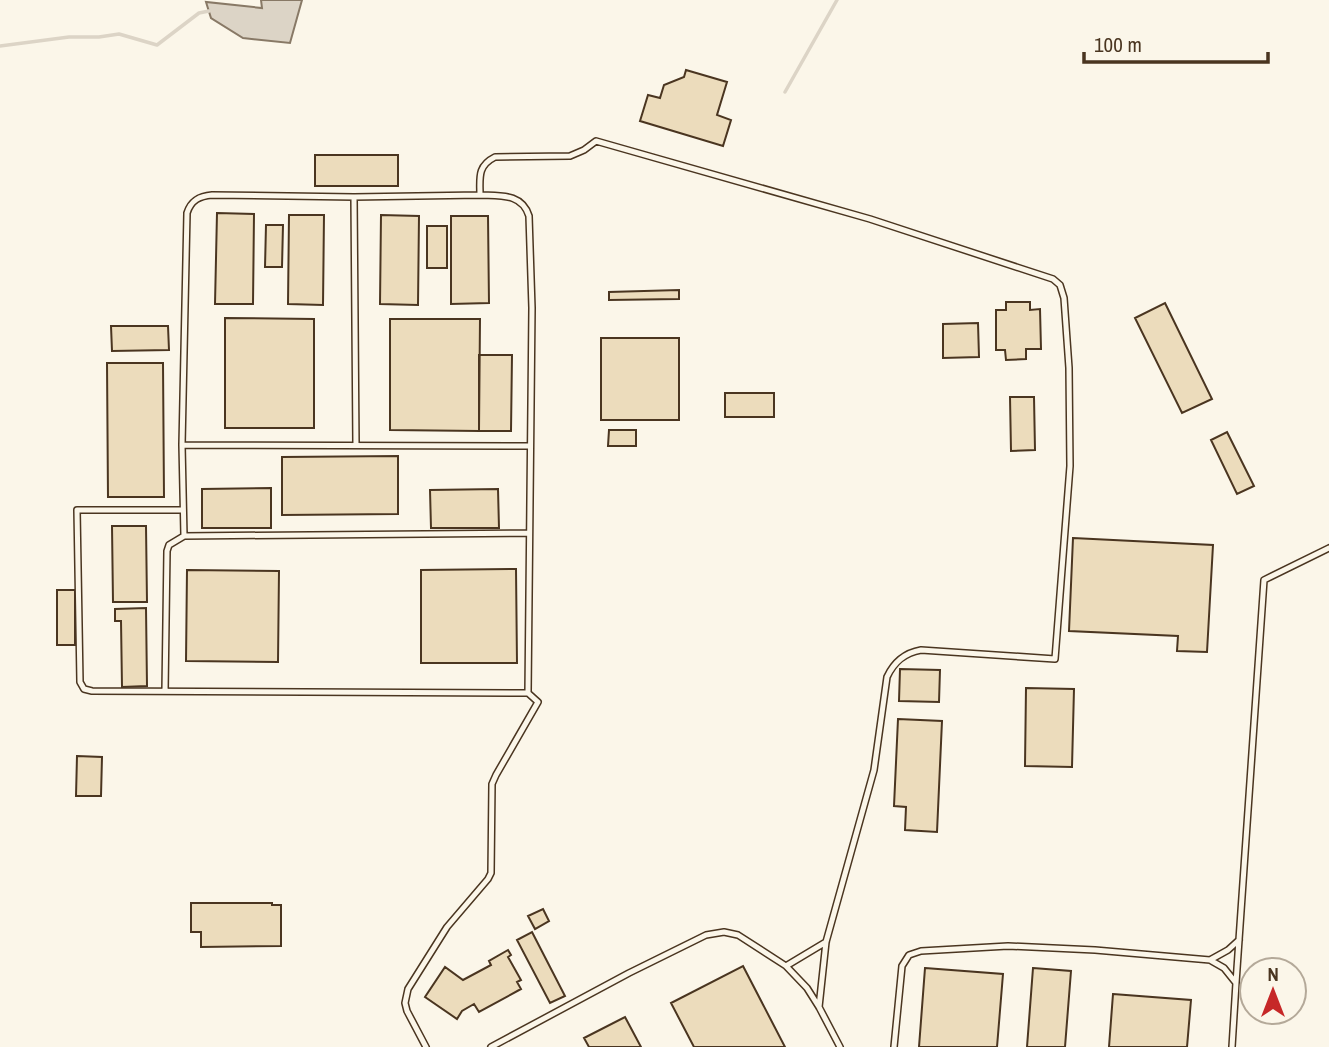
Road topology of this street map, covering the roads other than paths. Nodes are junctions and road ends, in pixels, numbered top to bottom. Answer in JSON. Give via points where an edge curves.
{"nodes":[{"id":1,"x":480,"y":195,"type":"junction"},
{"id":2,"x":354,"y":197,"type":"junction"},
{"id":3,"x":182,"y":445,"type":"junction"},
{"id":4,"x":356,"y":446,"type":"junction"},
{"id":5,"x":530,"y":446,"type":"junction"},
{"id":6,"x":183,"y":510,"type":"junction"},
{"id":7,"x":529,"y":533,"type":"junction"},
{"id":8,"x":184,"y":536,"type":"junction"},
{"id":9,"x":1329,"y":548,"type":"edge"},
{"id":10,"x":165,"y":691,"type":"junction"},
{"id":11,"x":528,"y":693,"type":"junction"},
{"id":12,"x":1238,"y":940,"type":"junction"},
{"id":13,"x":826,"y":942,"type":"junction"},
{"id":14,"x":1210,"y":960,"type":"junction"},
{"id":15,"x":786,"y":966,"type":"junction"},
{"id":16,"x":1237,"y":983,"type":"junction"},
{"id":17,"x":819,"y":1007,"type":"junction"},
{"id":18,"x":426,"y":1047,"type":"edge"},
{"id":19,"x":491,"y":1047,"type":"edge"},
{"id":20,"x":840,"y":1047,"type":"edge"},
{"id":21,"x":894,"y":1047,"type":"edge"},
{"id":22,"x":1232,"y":1047,"type":"edge"}],
"edges":[{"from":1,"to":2,"type":"lane"},
{"from":1,"to":5,"type":"lane","via":[[517,199],[529,216]]},
{"from":1,"to":13,"type":"lane","via":[[480,171],[495,157],[570,156],[596,141],[883,223],[1053,279],[1062,289],[1070,466],[1055,659],[921,650],[904,656],[891,668],[874,770]]},
{"from":2,"to":3,"type":"lane","via":[[212,195],[189,207]]},
{"from":2,"to":4,"type":"lane"},
{"from":3,"to":4,"type":"lane"},
{"from":3,"to":6,"type":"lane"},
{"from":4,"to":5,"type":"lane"},
{"from":5,"to":7,"type":"lane"},
{"from":6,"to":8,"type":"lane"},
{"from":6,"to":10,"type":"lane","via":[[77,510],[80,682],[88,691]]},
{"from":7,"to":8,"type":"lane"},
{"from":7,"to":11,"type":"lane"},
{"from":8,"to":10,"type":"lane","via":[[167,551]]},
{"from":9,"to":12,"type":"lane","via":[[1264,580]]},
{"from":10,"to":11,"type":"lane"},
{"from":11,"to":18,"type":"lane","via":[[538,702],[492,784],[491,873],[447,926],[405,996],[407,1011]]},
{"from":12,"to":14,"type":"lane"},
{"from":12,"to":16,"type":"lane"},
{"from":13,"to":15,"type":"lane"},
{"from":13,"to":17,"type":"lane"},
{"from":14,"to":16,"type":"lane"},
{"from":14,"to":21,"type":"lane","via":[[1008,946],[915,952],[902,966]]},
{"from":15,"to":17,"type":"lane"},
{"from":15,"to":19,"type":"lane","via":[[738,935],[706,935]]},
{"from":16,"to":22,"type":"lane"},
{"from":17,"to":20,"type":"lane"}]}
